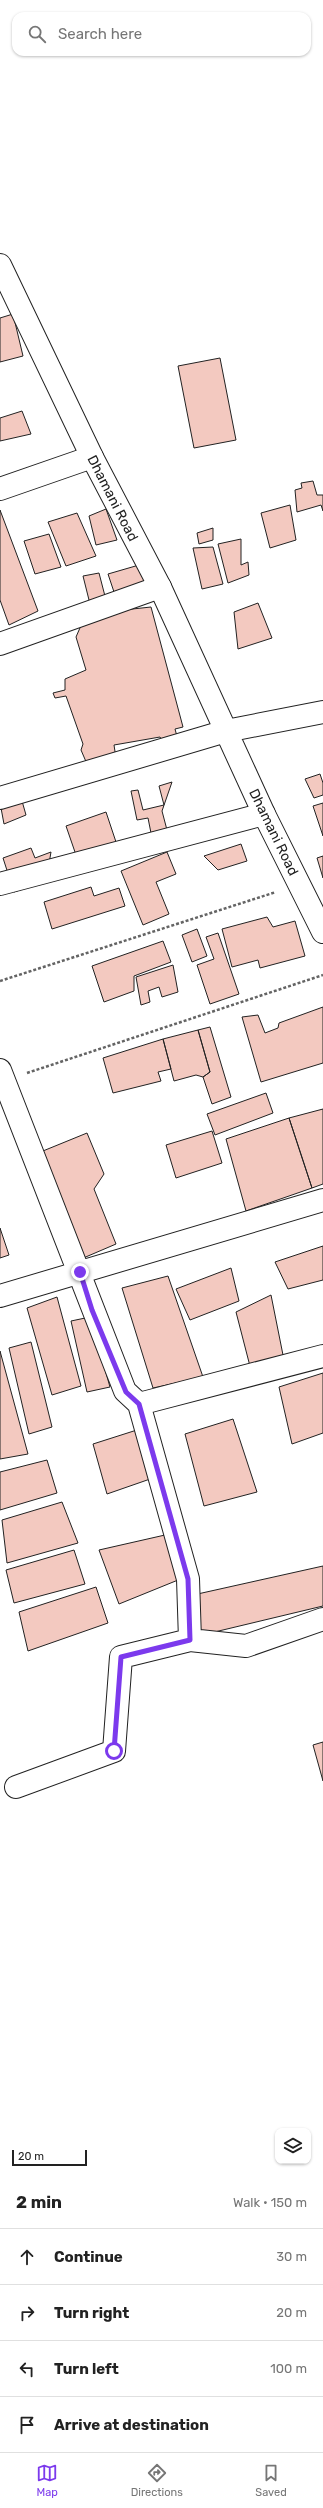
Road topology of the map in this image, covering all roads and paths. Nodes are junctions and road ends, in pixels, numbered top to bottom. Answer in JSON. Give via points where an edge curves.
{"nodes":[{"id":1,"x":0,"y":265,"type":"edge"},
{"id":2,"x":92,"y":457,"type":"junction"},
{"id":3,"x":0,"y":489,"type":"edge"},
{"id":4,"x":160,"y":587,"type":"junction"},
{"id":5,"x":0,"y":644,"type":"edge"},
{"id":6,"x":323,"y":712,"type":"edge"},
{"id":7,"x":226,"y":731,"type":"junction"},
{"id":8,"x":0,"y":798,"type":"edge"},
{"id":9,"x":264,"y":814,"type":"junction"},
{"id":10,"x":0,"y":884,"type":"edge"},
{"id":11,"x":299,"y":884,"type":"junction"},
{"id":12,"x":323,"y":932,"type":"edge"},
{"id":13,"x":323,"y":975,"type":"edge"},
{"id":14,"x":0,"y":981,"type":"edge"},
{"id":15,"x":2,"y":1075,"type":"edge"},
{"id":16,"x":323,"y":1200,"type":"edge"},
{"id":17,"x":80,"y":1272,"type":"junction"},
{"id":18,"x":0,"y":1296,"type":"edge"},
{"id":19,"x":323,"y":1356,"type":"edge"},
{"id":20,"x":139,"y":1404,"type":"junction"},
{"id":21,"x":323,"y":1619,"type":"edge"},
{"id":22,"x":190,"y":1640,"type":"junction"},
{"id":23,"x":16,"y":1787,"type":"dead end"}],
"edges":[{"from":1,"to":2,"type":"street","name":"Dhamani Road"},
{"from":2,"to":3,"type":"street"},
{"from":2,"to":4,"type":"street","name":"Dhamani Road"},
{"from":4,"to":5,"type":"street"},
{"from":4,"to":7,"type":"street","name":"Dhamani Road"},
{"from":6,"to":7,"type":"street"},
{"from":7,"to":8,"type":"street"},
{"from":7,"to":9,"type":"street","name":"Dhamani Road"},
{"from":9,"to":10,"type":"street"},
{"from":9,"to":11,"type":"street","name":"Dhamani Road"},
{"from":11,"to":12,"type":"street","name":"Dhamani Road"},
{"from":11,"to":14,"type":"path"},
{"from":13,"to":15,"type":"path"},
{"from":15,"to":17,"type":"street"},
{"from":16,"to":17,"type":"street"},
{"from":17,"to":18,"type":"street"},
{"from":17,"to":20,"type":"street","via":[[92,1310],[126,1392]]},
{"from":19,"to":20,"type":"street"},
{"from":20,"to":22,"type":"street","via":[[188,1579]]},
{"from":21,"to":22,"type":"street","via":[[246,1646]]},
{"from":22,"to":23,"type":"street","via":[[121,1657],[114,1751]]}]}
